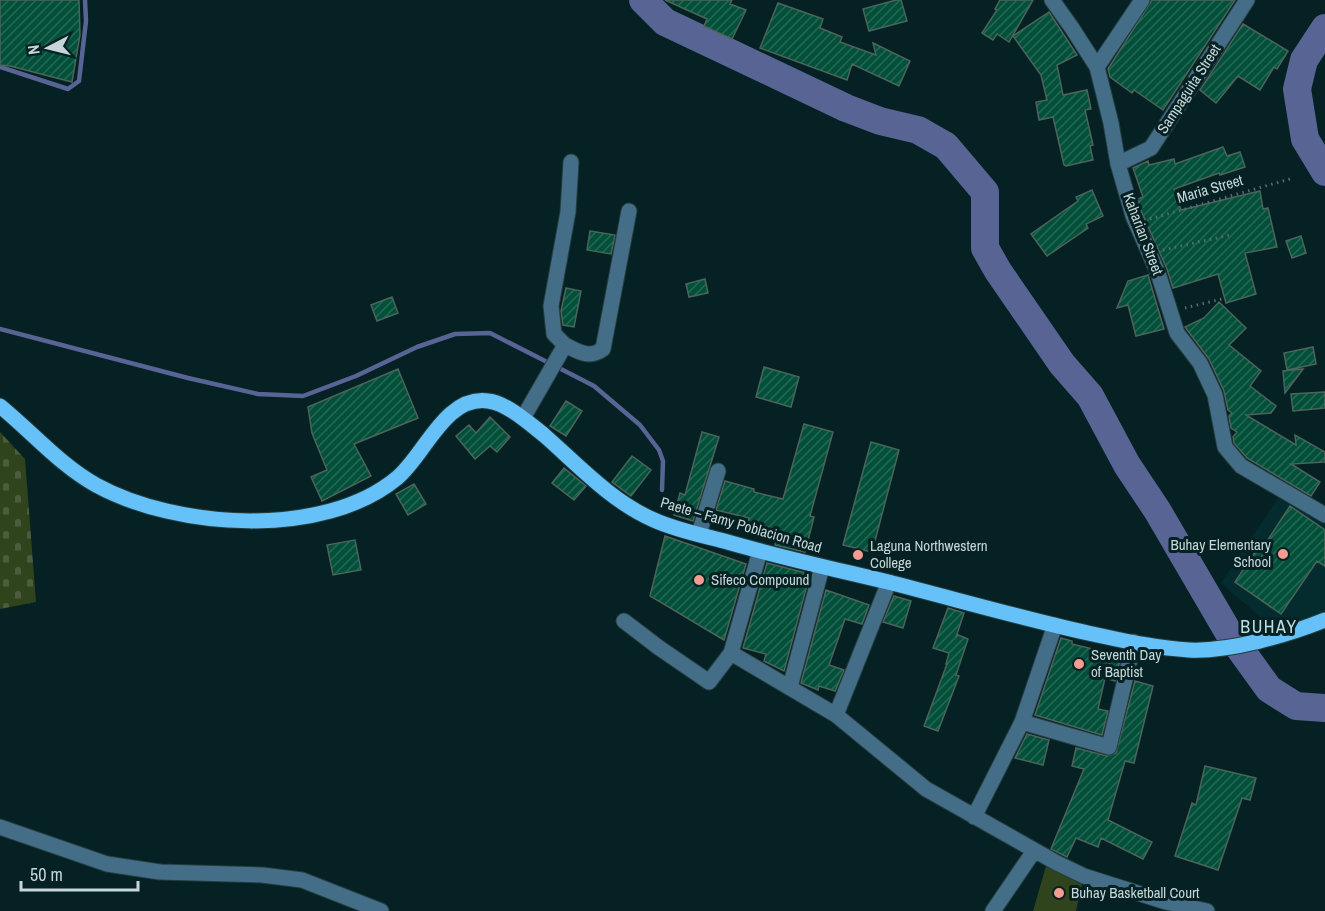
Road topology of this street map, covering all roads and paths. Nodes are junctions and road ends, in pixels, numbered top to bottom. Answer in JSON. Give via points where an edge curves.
{"nodes":[{"id":1,"x":1052,"y":0,"type":"edge"},
{"id":2,"x":1142,"y":0,"type":"edge"},
{"id":3,"x":1247,"y":0,"type":"edge"},
{"id":4,"x":1097,"y":67,"type":"junction"},
{"id":5,"x":571,"y":162,"type":"dead end"},
{"id":6,"x":1118,"y":164,"type":"junction"},
{"id":7,"x":1290,"y":179,"type":"dead end"},
{"id":8,"x":629,"y":211,"type":"dead end"},
{"id":9,"x":1136,"y":222,"type":"junction"},
{"id":10,"x":1230,"y":235,"type":"dead end"},
{"id":11,"x":1150,"y":253,"type":"junction"},
{"id":12,"x":1222,"y":299,"type":"dead end"},
{"id":13,"x":1172,"y":311,"type":"junction"},
{"id":14,"x":565,"y":345,"type":"junction"},
{"id":15,"x":0,"y":406,"type":"edge"},
{"id":16,"x":523,"y":418,"type":"junction"},
{"id":17,"x":718,"y":471,"type":"dead end"},
{"id":18,"x":1325,"y":514,"type":"edge"},
{"id":19,"x":699,"y":534,"type":"junction"},
{"id":20,"x":760,"y":551,"type":"junction"},
{"id":21,"x":822,"y":567,"type":"junction"},
{"id":22,"x":889,"y":582,"type":"junction"},
{"id":23,"x":1325,"y":620,"type":"edge"},
{"id":24,"x":624,"y":621,"type":"dead end"},
{"id":25,"x":1055,"y":626,"type":"junction"},
{"id":26,"x":1134,"y":642,"type":"junction"},
{"id":27,"x":731,"y":653,"type":"junction"},
{"id":28,"x":789,"y":687,"type":"junction"},
{"id":29,"x":836,"y":715,"type":"junction"},
{"id":30,"x":1022,"y":722,"type":"junction"},
{"id":31,"x":974,"y":817,"type":"junction"},
{"id":32,"x":0,"y":826,"type":"edge"},
{"id":33,"x":1034,"y":850,"type":"junction"},
{"id":34,"x":381,"y":911,"type":"edge"},
{"id":35,"x":993,"y":911,"type":"edge"},
{"id":36,"x":1207,"y":911,"type":"edge"}],
"edges":[{"from":1,"to":4,"type":"street","name":"Kaharian Street"},
{"from":2,"to":4,"type":"street"},
{"from":3,"to":6,"type":"street","name":"Sampaguita Street","via":[[1151,148]]},
{"from":4,"to":6,"type":"street","name":"Kaharian Street"},
{"from":5,"to":14,"type":"street","via":[[568,212],[552,306],[554,334]]},
{"from":6,"to":9,"type":"street","name":"Kaharian Street"},
{"from":7,"to":9,"type":"path","name":"Maria Street"},
{"from":8,"to":14,"type":"street","via":[[603,348],[586,355]]},
{"from":9,"to":11,"type":"street","name":"Kaharian Street"},
{"from":10,"to":11,"type":"path"},
{"from":11,"to":13,"type":"street","name":"Kaharian Street"},
{"from":12,"to":13,"type":"path"},
{"from":13,"to":18,"type":"street","name":"Kaharian Street","via":[[1177,333],[1200,363],[1215,396],[1225,447],[1241,466]]},
{"from":14,"to":16,"type":"street"},
{"from":15,"to":16,"type":"main road","name":"Paete – Famy Poblacion Road","via":[[67,464],[122,498],[180,514],[232,521],[323,514],[358,503],[400,476],[459,406],[491,401]]},
{"from":16,"to":19,"type":"main road","name":"Paete – Famy Poblacion Road","via":[[619,501],[653,520]]},
{"from":17,"to":19,"type":"street"},
{"from":19,"to":20,"type":"main road","name":"Paete – Famy Poblacion Road"},
{"from":20,"to":21,"type":"main road","name":"Paete – Famy Poblacion Road"},
{"from":20,"to":27,"type":"street"},
{"from":21,"to":22,"type":"main road","name":"Paete – Famy Poblacion Road"},
{"from":21,"to":28,"type":"street"},
{"from":22,"to":25,"type":"main road","name":"Paete – Famy Poblacion Road"},
{"from":22,"to":29,"type":"street"},
{"from":23,"to":26,"type":"main road","name":"Paete – Famy Poblacion Road","via":[[1257,641],[1213,649]]},
{"from":24,"to":27,"type":"street","via":[[710,682]]},
{"from":25,"to":26,"type":"main road","name":"Paete – Famy Poblacion Road"},
{"from":25,"to":30,"type":"street"},
{"from":26,"to":30,"type":"street","via":[[1109,747]]},
{"from":27,"to":28,"type":"street"},
{"from":28,"to":29,"type":"street"},
{"from":29,"to":31,"type":"street","via":[[926,789]]},
{"from":30,"to":31,"type":"street"},
{"from":31,"to":33,"type":"street"},
{"from":32,"to":34,"type":"street","via":[[107,864],[160,872],[302,880]]},
{"from":33,"to":35,"type":"street"},
{"from":33,"to":36,"type":"street","via":[[1084,876]]}]}
